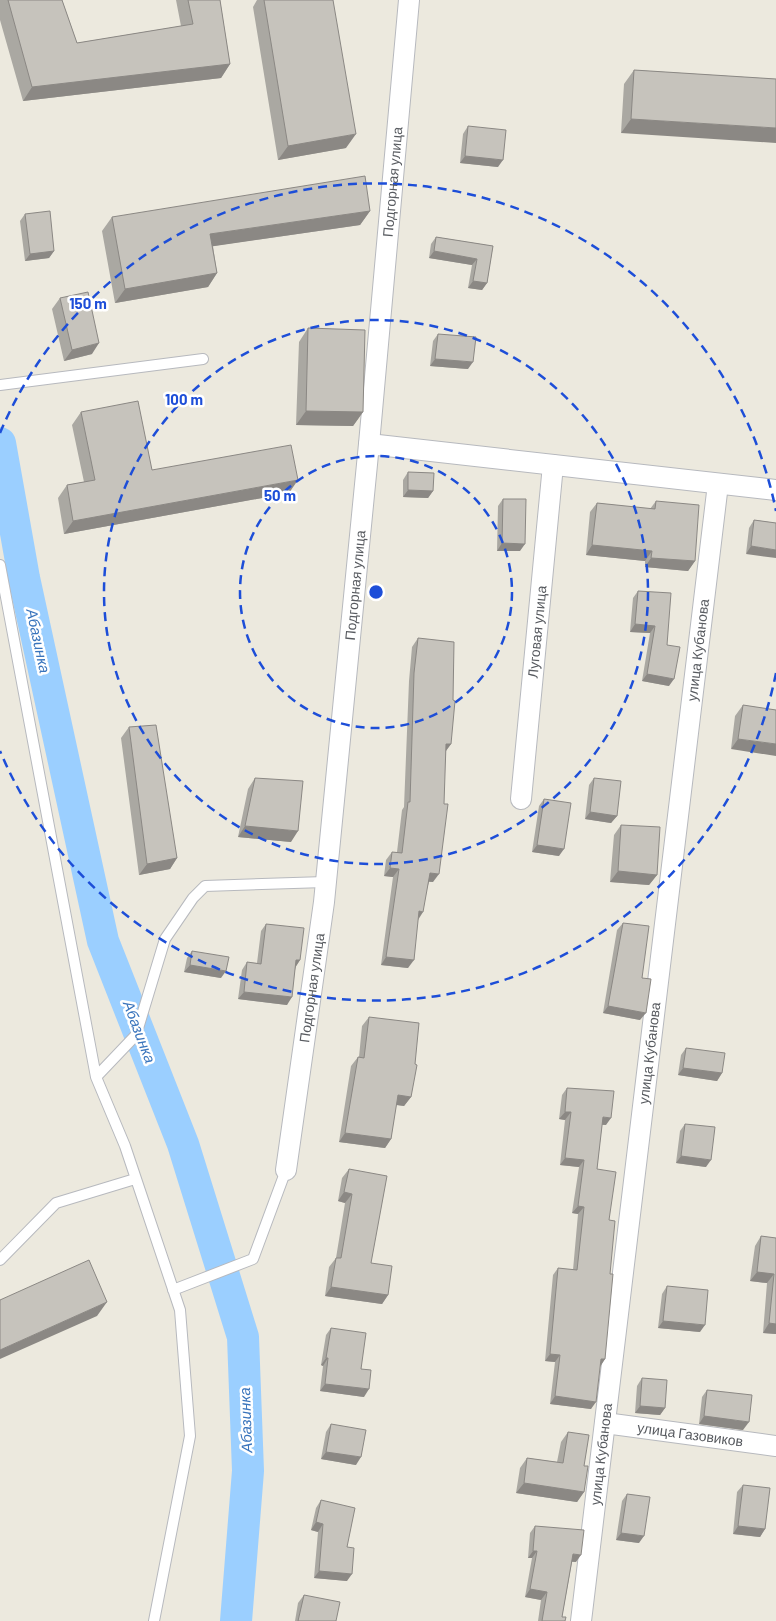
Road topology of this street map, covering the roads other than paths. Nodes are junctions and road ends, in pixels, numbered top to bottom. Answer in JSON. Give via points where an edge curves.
{"nodes":[{"id":1,"x":408,"y":0,"type":"edge"},
{"id":2,"x":204,"y":359,"type":"dead end"},
{"id":3,"x":0,"y":385,"type":"edge"},
{"id":4,"x":369,"y":444,"type":"junction"},
{"id":5,"x":553,"y":465,"type":"junction"},
{"id":6,"x":718,"y":484,"type":"junction"},
{"id":7,"x":776,"y":490,"type":"edge"},
{"id":8,"x":0,"y":565,"type":"edge"},
{"id":9,"x":521,"y":799,"type":"dead end"},
{"id":10,"x":325,"y":882,"type":"junction"},
{"id":11,"x":96,"y":1077,"type":"junction"},
{"id":12,"x":286,"y":1170,"type":"joint"},
{"id":13,"x":136,"y":1179,"type":"junction"},
{"id":14,"x":0,"y":1260,"type":"edge"},
{"id":15,"x":174,"y":1290,"type":"junction"},
{"id":16,"x":605,"y":1423,"type":"junction"},
{"id":17,"x":776,"y":1446,"type":"edge"},
{"id":18,"x":154,"y":1621,"type":"edge"},
{"id":19,"x":581,"y":1621,"type":"edge"}],
"edges":[{"from":1,"to":4,"type":"street","name":"Подгорная улица"},
{"from":2,"to":3,"type":"lane"},
{"from":4,"to":5,"type":"street"},
{"from":4,"to":10,"type":"street","name":"Подгорная улица"},
{"from":5,"to":6,"type":"street"},
{"from":5,"to":9,"type":"street","name":"Луговая улица"},
{"from":6,"to":7,"type":"street"},
{"from":6,"to":16,"type":"street","name":"улица Кубанова"},
{"from":8,"to":11,"type":"lane"},
{"from":10,"to":11,"type":"lane","via":[[205,886],[165,939],[136,1035]]},
{"from":10,"to":12,"type":"street","name":"Подгорная улица"},
{"from":11,"to":13,"type":"lane"},
{"from":12,"to":15,"type":"lane","via":[[253,1259]]},
{"from":13,"to":14,"type":"lane","via":[[56,1204]]},
{"from":13,"to":15,"type":"lane"},
{"from":15,"to":18,"type":"lane","via":[[180,1310],[190,1436]]},
{"from":16,"to":17,"type":"street","name":"улица Газовиков"},
{"from":16,"to":19,"type":"street","name":"улица Кубанова"}]}
